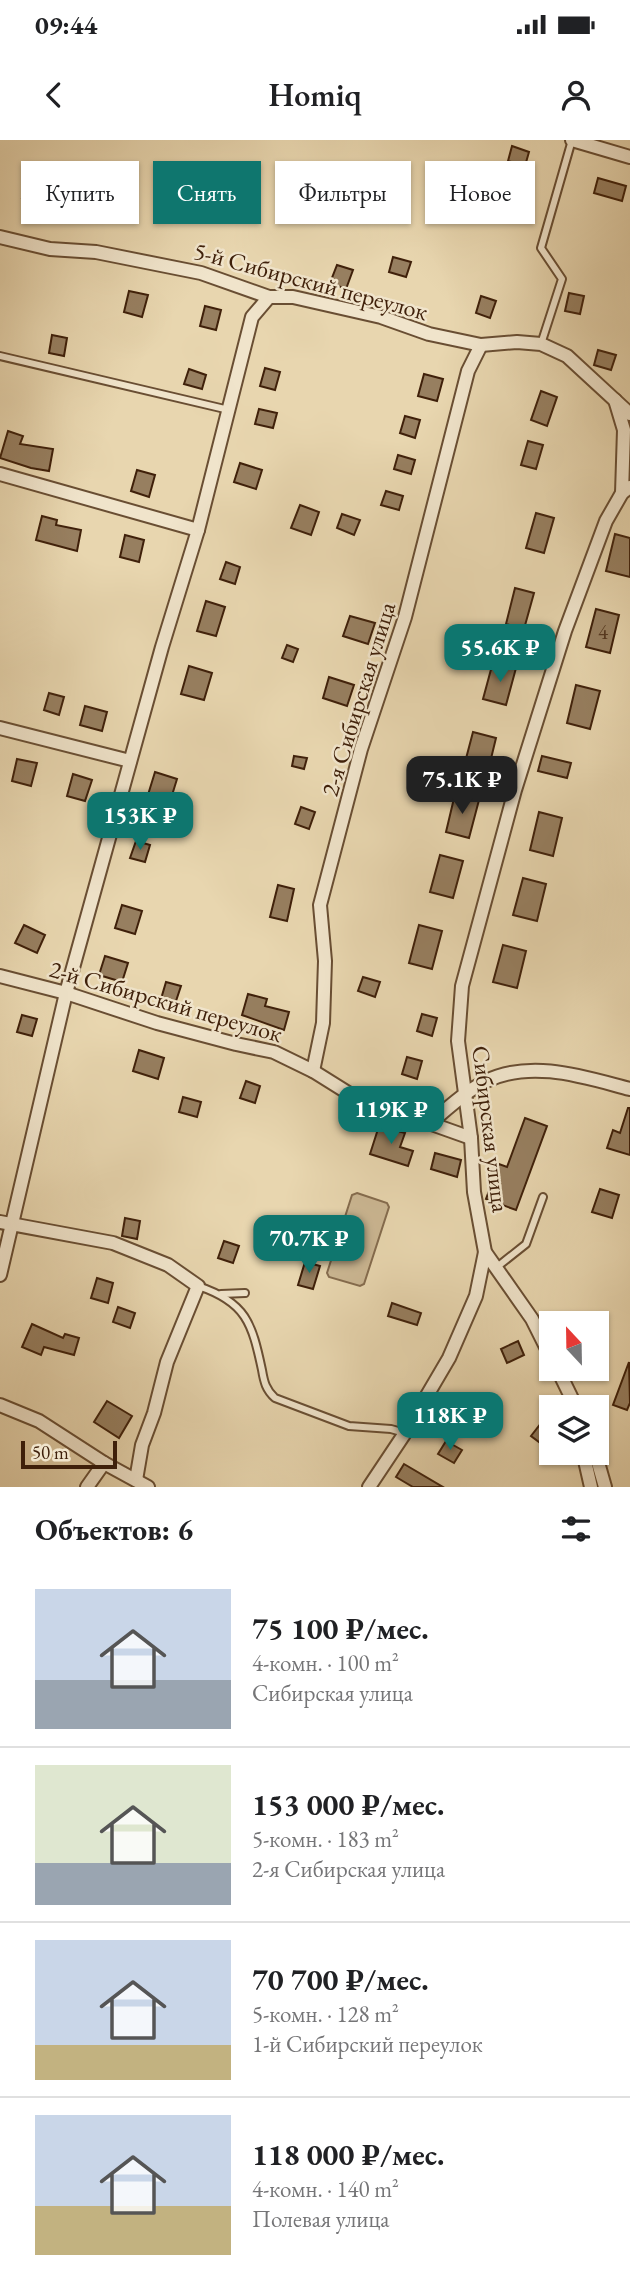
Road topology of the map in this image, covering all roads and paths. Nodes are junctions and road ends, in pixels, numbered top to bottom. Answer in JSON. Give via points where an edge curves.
{"nodes":[{"id":1,"x":572,"y":140,"type":"edge"},
{"id":2,"x":630,"y":157,"type":"edge"},
{"id":3,"x":0,"y":237,"type":"edge"},
{"id":4,"x":269,"y":297,"type":"junction"},
{"id":5,"x":541,"y":344,"type":"junction"},
{"id":6,"x":481,"y":345,"type":"junction"},
{"id":7,"x":0,"y":356,"type":"edge"},
{"id":8,"x":615,"y":401,"type":"junction"},
{"id":9,"x":229,"y":410,"type":"junction"},
{"id":10,"x":630,"y":414,"type":"edge"},
{"id":11,"x":0,"y":474,"type":"edge"},
{"id":12,"x":627,"y":490,"type":"edge"},
{"id":13,"x":198,"y":530,"type":"junction"},
{"id":14,"x":0,"y":728,"type":"edge"},
{"id":15,"x":130,"y":761,"type":"junction"},
{"id":16,"x":0,"y":976,"type":"edge"},
{"id":17,"x":66,"y":993,"type":"junction"},
{"id":18,"x":313,"y":1071,"type":"junction"},
{"id":19,"x":630,"y":1088,"type":"edge"},
{"id":20,"x":465,"y":1094,"type":"junction"},
{"id":21,"x":430,"y":1123,"type":"junction"},
{"id":22,"x":471,"y":1138,"type":"junction"},
{"id":23,"x":543,"y":1197,"type":"dead end"},
{"id":24,"x":5,"y":1223,"type":"edge"},
{"id":25,"x":485,"y":1252,"type":"junction"},
{"id":26,"x":497,"y":1267,"type":"junction"},
{"id":27,"x":0,"y":1275,"type":"edge"},
{"id":28,"x":198,"y":1286,"type":"junction"},
{"id":29,"x":245,"y":1293,"type":"dead end"},
{"id":30,"x":221,"y":1294,"type":"junction"},
{"id":31,"x":539,"y":1333,"type":"edge"},
{"id":32,"x":0,"y":1405,"type":"edge"},
{"id":33,"x":405,"y":1433,"type":"junction"},
{"id":34,"x":104,"y":1463,"type":"junction"},
{"id":35,"x":586,"y":1465,"type":"edge"},
{"id":36,"x":599,"y":1465,"type":"edge"},
{"id":37,"x":136,"y":1480,"type":"junction"},
{"id":38,"x":87,"y":1487,"type":"edge"},
{"id":39,"x":148,"y":1487,"type":"edge"},
{"id":40,"x":369,"y":1487,"type":"edge"},
{"id":41,"x":591,"y":1487,"type":"edge"},
{"id":42,"x":605,"y":1487,"type":"edge"}],
"edges":[{"from":1,"to":2,"type":"street"},
{"from":1,"to":5,"type":"lane","via":[[541,248],[562,279]]},
{"from":3,"to":4,"type":"street","name":"5-й Сибирский переулок","via":[[201,272]]},
{"from":4,"to":6,"type":"street","name":"5-й Сибирский переулок","via":[[293,297]]},
{"from":4,"to":9,"type":"street","via":[[252,317]]},
{"from":5,"to":6,"type":"street","name":"5-й Сибирский переулок"},
{"from":5,"to":8,"type":"street","name":"5-й Сибирский переулок","via":[[567,356]]},
{"from":6,"to":18,"type":"street","name":"2-я Сибирская улица","via":[[468,371],[405,617],[361,749],[320,905],[325,961],[323,1023]]},
{"from":7,"to":9,"type":"lane"},
{"from":8,"to":10,"type":"street","name":"5-й Сибирский переулок"},
{"from":8,"to":12,"type":"street","via":[[624,430]]},
{"from":9,"to":13,"type":"street"},
{"from":11,"to":13,"type":"street"},
{"from":12,"to":20,"type":"street","name":"Сибирская улица","via":[[606,521],[565,631],[514,790],[461,986],[458,1041]]},
{"from":13,"to":15,"type":"street"},
{"from":14,"to":15,"type":"street"},
{"from":15,"to":17,"type":"street"},
{"from":16,"to":17,"type":"street","name":"2-й Сибирский переулок"},
{"from":17,"to":18,"type":"street","name":"2-й Сибирский переулок","via":[[157,1023],[274,1052]]},
{"from":17,"to":24,"type":"street"},
{"from":18,"to":21,"type":"street","name":"2-й Сибирский переулок","via":[[353,1096]]},
{"from":19,"to":20,"type":"street","via":[[558,1071],[521,1071],[488,1080]]},
{"from":20,"to":21,"type":"street"},
{"from":20,"to":22,"type":"street","name":"Сибирская улица"},
{"from":21,"to":22,"type":"street","name":"2-й Сибирский переулок"},
{"from":22,"to":25,"type":"street","name":"Сибирская улица","via":[[474,1192]]},
{"from":23,"to":26,"type":"lane","via":[[526,1244]]},
{"from":24,"to":27,"type":"street"},
{"from":24,"to":28,"type":"street","via":[[113,1243],[168,1265]]},
{"from":25,"to":26,"type":"street","name":"Сибирская улица"},
{"from":25,"to":33,"type":"street","via":[[477,1296],[449,1358]]},
{"from":26,"to":31,"type":"street","name":"Сибирская улица"},
{"from":28,"to":30,"type":"lane"},
{"from":28,"to":37,"type":"street","via":[[167,1362]]},
{"from":29,"to":30,"type":"lane"},
{"from":30,"to":33,"type":"lane","via":[[242,1313],[254,1334],[267,1392],[349,1426]]},
{"from":32,"to":34,"type":"street","via":[[39,1421]]},
{"from":33,"to":40,"type":"street"},
{"from":34,"to":37,"type":"street"},
{"from":34,"to":38,"type":"street"},
{"from":35,"to":41,"type":"street"},
{"from":36,"to":42,"type":"street"},
{"from":37,"to":39,"type":"street"}]}
